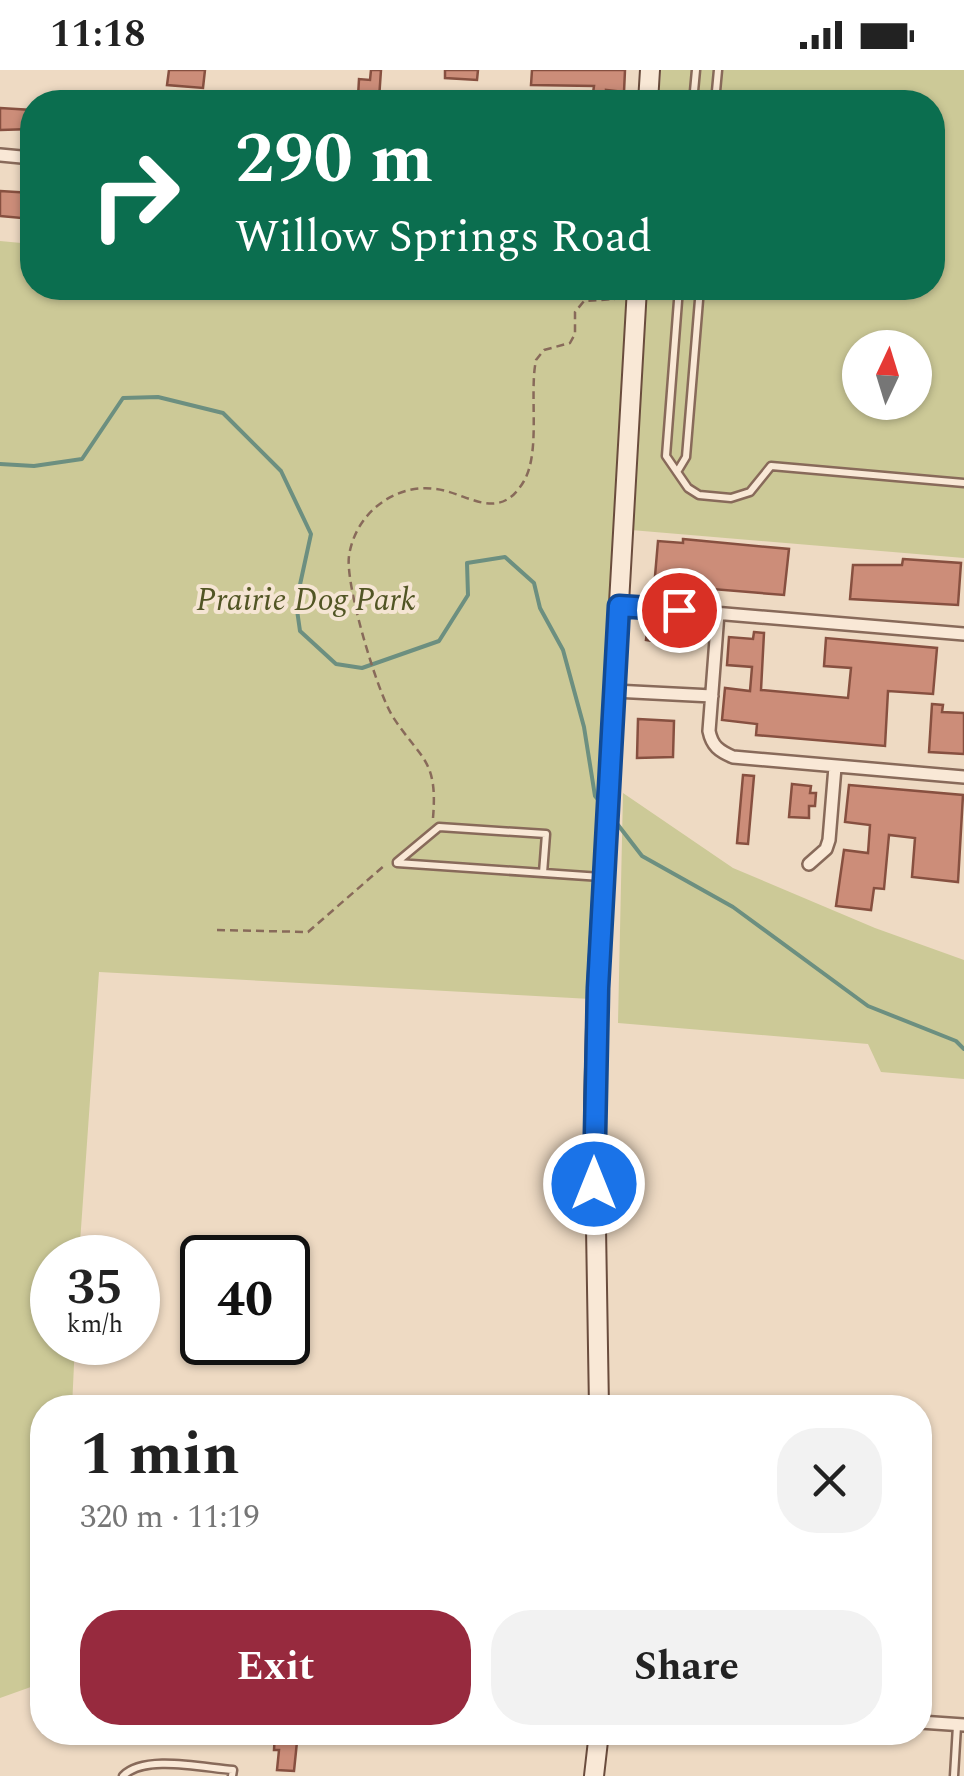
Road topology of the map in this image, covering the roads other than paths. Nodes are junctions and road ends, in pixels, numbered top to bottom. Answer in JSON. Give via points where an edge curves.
{"nodes":[{"id":1,"x":636,"y":300,"type":"edge"},
{"id":2,"x":678,"y":300,"type":"edge"},
{"id":3,"x":699,"y":300,"type":"edge"},
{"id":4,"x":678,"y":472,"type":"junction"},
{"id":5,"x":964,"y":483,"type":"edge"},
{"id":6,"x":619,"y":606,"type":"junction"},
{"id":7,"x":718,"y":613,"type":"junction"},
{"id":8,"x":964,"y":634,"type":"edge"},
{"id":9,"x":614,"y":691,"type":"junction"},
{"id":10,"x":712,"y":696,"type":"junction"},
{"id":11,"x":836,"y":766,"type":"junction"},
{"id":12,"x":964,"y":777,"type":"edge"},
{"id":13,"x":808,"y":864,"type":"dead end"},
{"id":14,"x":543,"y":873,"type":"junction"},
{"id":15,"x":603,"y":878,"type":"junction"},
{"id":16,"x":599,"y":1395,"type":"edge"},
{"id":17,"x":932,"y":1723,"type":"edge"},
{"id":18,"x":961,"y":1725,"type":"edge"},
{"id":19,"x":598,"y":1745,"type":"edge"},
{"id":20,"x":232,"y":1773,"type":"edge"},
{"id":21,"x":124,"y":1776,"type":"edge"},
{"id":22,"x":594,"y":1776,"type":"edge"},
{"id":23,"x":954,"y":1776,"type":"edge"}],
"edges":[{"from":1,"to":6,"type":"street"},
{"from":2,"to":4,"type":"lane","via":[[666,456]]},
{"from":3,"to":4,"type":"lane","via":[[686,457]]},
{"from":4,"to":5,"type":"lane","via":[[699,496],[731,498],[750,492],[771,466]]},
{"from":6,"to":7,"type":"street"},
{"from":6,"to":9,"type":"street"},
{"from":7,"to":8,"type":"street"},
{"from":7,"to":10,"type":"street"},
{"from":9,"to":10,"type":"street"},
{"from":9,"to":15,"type":"street"},
{"from":10,"to":11,"type":"street","via":[[711,742],[720,752]]},
{"from":11,"to":12,"type":"street"},
{"from":11,"to":13,"type":"street","via":[[829,840]]},
{"from":14,"to":14,"type":"lane","via":[[416,864],[396,863],[438,827],[546,834]]},
{"from":14,"to":15,"type":"lane"},
{"from":15,"to":16,"type":"street","via":[[594,1107]]},
{"from":17,"to":18,"type":"street"},
{"from":18,"to":23,"type":"lane"},
{"from":19,"to":22,"type":"street"},
{"from":20,"to":21,"type":"lane","via":[[145,1763]]}]}
